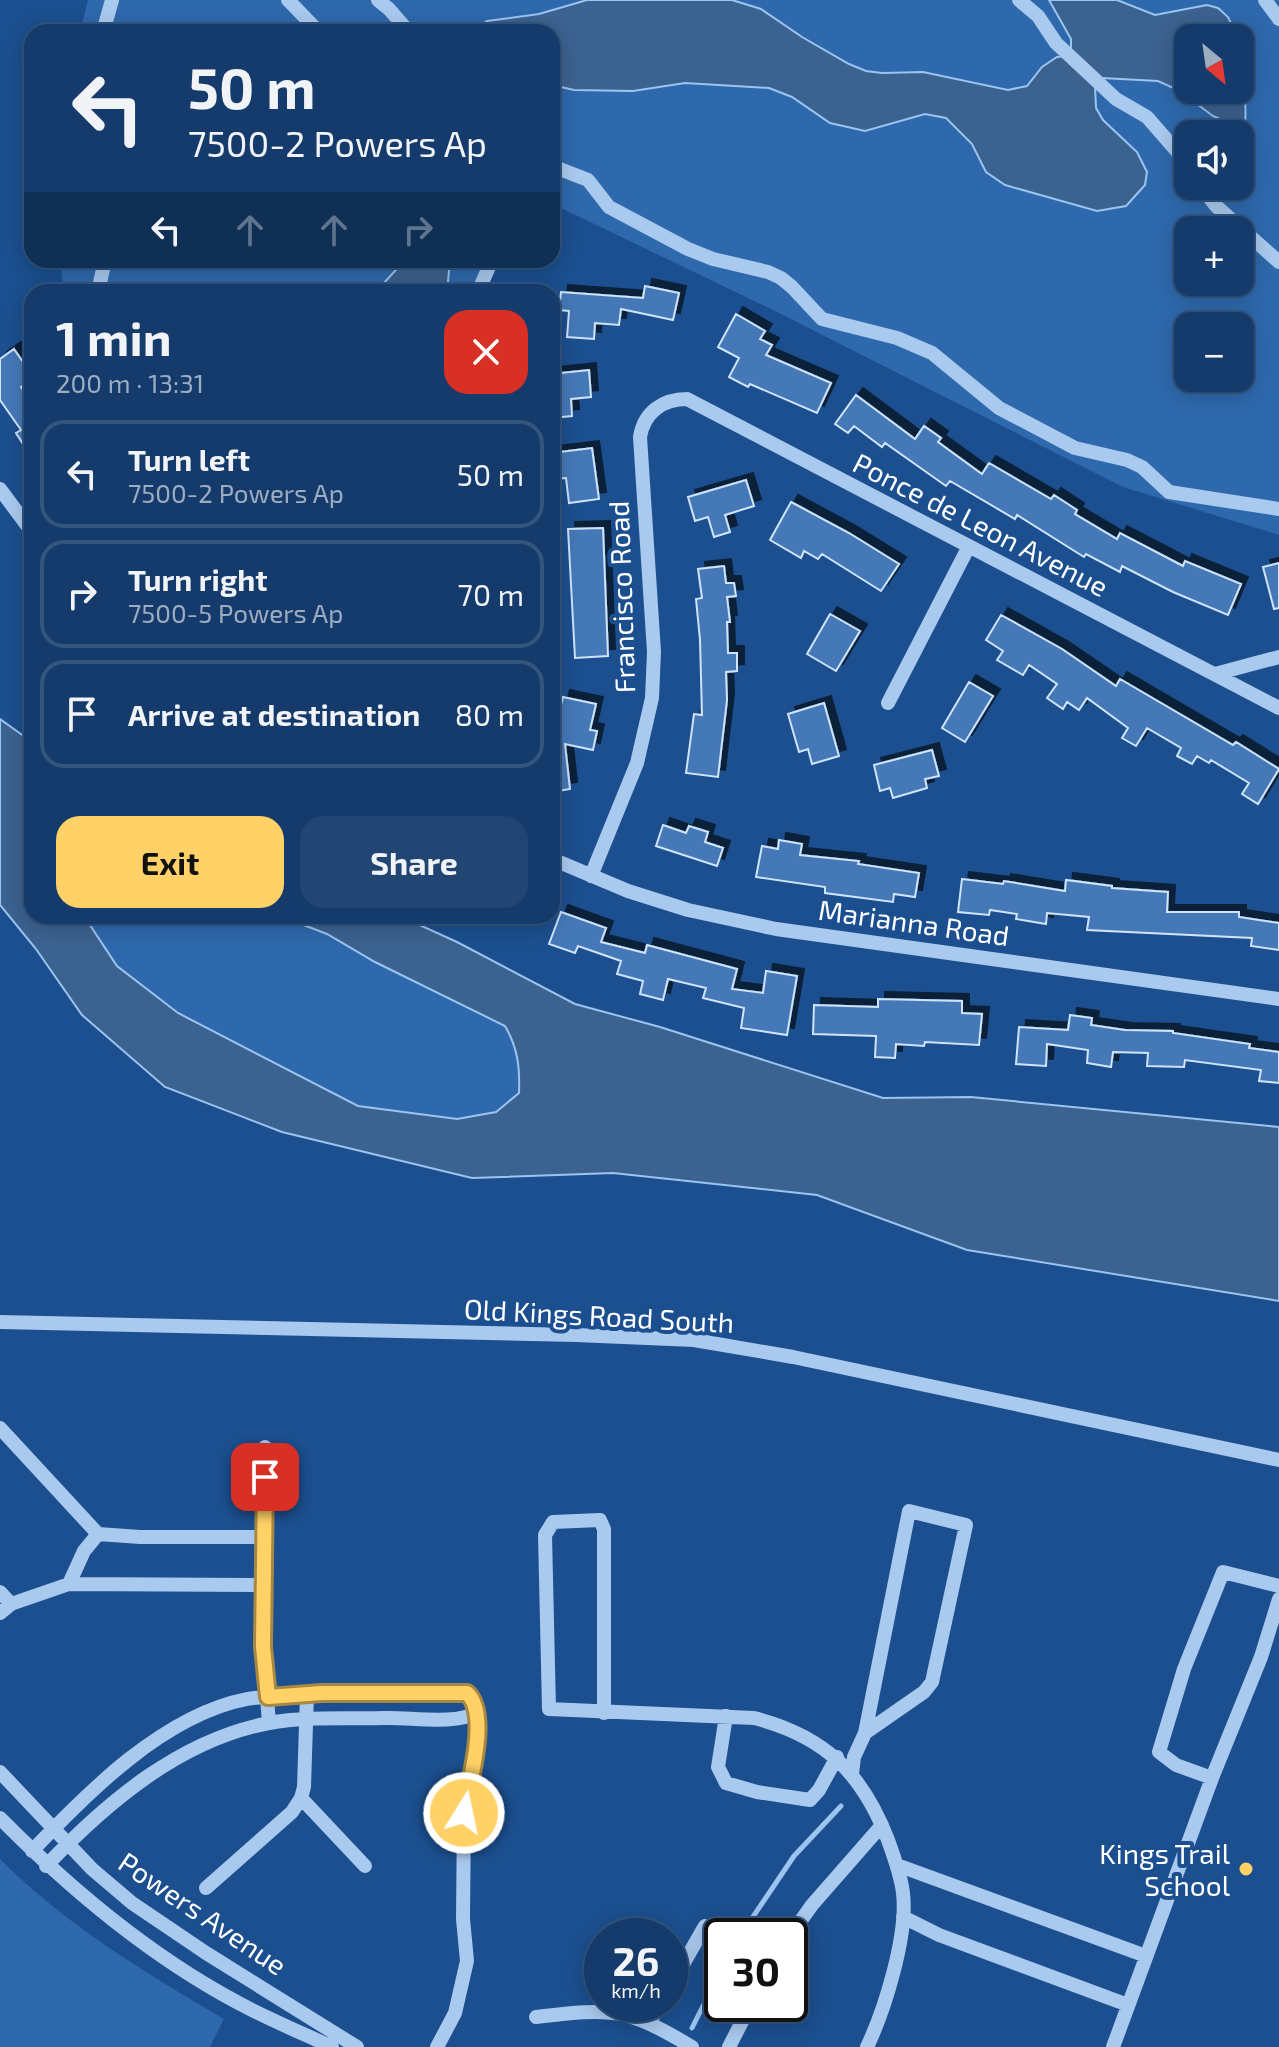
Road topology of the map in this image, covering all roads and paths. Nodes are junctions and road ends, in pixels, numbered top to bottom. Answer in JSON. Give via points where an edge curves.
{"nodes":[{"id":1,"x":112,"y":0,"type":"edge"},
{"id":2,"x":288,"y":0,"type":"edge"},
{"id":3,"x":378,"y":0,"type":"edge"},
{"id":4,"x":1019,"y":0,"type":"edge"},
{"id":5,"x":1265,"y":0,"type":"edge"},
{"id":6,"x":1279,"y":19,"type":"edge"},
{"id":7,"x":105,"y":24,"type":"edge"},
{"id":8,"x":311,"y":24,"type":"edge"},
{"id":9,"x":401,"y":24,"type":"edge"},
{"id":10,"x":1174,"y":148,"type":"edge"},
{"id":11,"x":560,"y":169,"type":"edge"},
{"id":12,"x":1212,"y":200,"type":"edge"},
{"id":13,"x":1279,"y":262,"type":"edge"},
{"id":14,"x":657,"y":406,"type":"joint"},
{"id":15,"x":0,"y":489,"type":"edge"},
{"id":16,"x":6,"y":509,"type":"edge"},
{"id":17,"x":1279,"y":509,"type":"edge"},
{"id":18,"x":24,"y":525,"type":"edge"},
{"id":19,"x":968,"y":548,"type":"junction"},
{"id":20,"x":1279,"y":657,"type":"edge"},
{"id":21,"x":1215,"y":674,"type":"junction"},
{"id":22,"x":888,"y":703,"type":"dead end"},
{"id":23,"x":1279,"y":708,"type":"edge"},
{"id":24,"x":560,"y":862,"type":"edge"},
{"id":25,"x":591,"y":876,"type":"junction"},
{"id":26,"x":1279,"y":999,"type":"edge"},
{"id":27,"x":0,"y":1322,"type":"edge"},
{"id":28,"x":0,"y":1428,"type":"edge"},
{"id":29,"x":265,"y":1447,"type":"dead end"},
{"id":30,"x":1279,"y":1460,"type":"edge"},
{"id":31,"x":98,"y":1534,"type":"junction"},
{"id":32,"x":264,"y":1537,"type":"junction"},
{"id":33,"x":69,"y":1584,"type":"junction"},
{"id":34,"x":264,"y":1585,"type":"junction"},
{"id":35,"x":1279,"y":1586,"type":"edge"},
{"id":36,"x":0,"y":1592,"type":"edge"},
{"id":37,"x":1279,"y":1599,"type":"edge"},
{"id":38,"x":6,"y":1608,"type":"edge"},
{"id":39,"x":307,"y":1694,"type":"junction"},
{"id":40,"x":268,"y":1697,"type":"junction"},
{"id":41,"x":475,"y":1713,"type":"junction"},
{"id":42,"x":604,"y":1713,"type":"junction"},
{"id":43,"x":726,"y":1716,"type":"junction"},
{"id":44,"x":306,"y":1720,"type":"junction"},
{"id":45,"x":269,"y":1723,"type":"junction"},
{"id":46,"x":865,"y":1733,"type":"junction"},
{"id":47,"x":837,"y":1757,"type":"junction"},
{"id":48,"x":0,"y":1772,"type":"edge"},
{"id":49,"x":852,"y":1774,"type":"junction"},
{"id":50,"x":1212,"y":1778,"type":"junction"},
{"id":51,"x":301,"y":1798,"type":"junction"},
{"id":52,"x":0,"y":1818,"type":"edge"},
{"id":53,"x":882,"y":1825,"type":"junction"},
{"id":54,"x":54,"y":1827,"type":"junction"},
{"id":55,"x":68,"y":1843,"type":"junction"},
{"id":56,"x":32,"y":1851,"type":"junction"},
{"id":57,"x":897,"y":1865,"type":"junction"},
{"id":58,"x":46,"y":1866,"type":"junction"},
{"id":59,"x":365,"y":1866,"type":"dead end"},
{"id":60,"x":206,"y":1888,"type":"dead end"},
{"id":61,"x":903,"y":1917,"type":"junction"},
{"id":62,"x":803,"y":1918,"type":"edge"},
{"id":63,"x":704,"y":1928,"type":"edge"},
{"id":64,"x":688,"y":1956,"type":"edge"},
{"id":65,"x":1146,"y":1956,"type":"junction"},
{"id":66,"x":1128,"y":2005,"type":"junction"},
{"id":67,"x":584,"y":2012,"type":"edge"},
{"id":68,"x":536,"y":2017,"type":"dead end"},
{"id":69,"x":650,"y":2022,"type":"edge"},
{"id":70,"x":742,"y":2022,"type":"edge"},
{"id":71,"x":332,"y":2047,"type":"edge"},
{"id":72,"x":357,"y":2047,"type":"edge"},
{"id":73,"x":437,"y":2047,"type":"edge"},
{"id":74,"x":692,"y":2047,"type":"edge"},
{"id":75,"x":729,"y":2047,"type":"edge"},
{"id":76,"x":867,"y":2047,"type":"edge"},
{"id":77,"x":1113,"y":2047,"type":"edge"}],
"edges":[{"from":1,"to":7,"type":"street"},
{"from":2,"to":8,"type":"street"},
{"from":3,"to":9,"type":"street"},
{"from":4,"to":10,"type":"street","via":[[1056,43],[1116,99],[1147,117]]},
{"from":5,"to":6,"type":"street"},
{"from":11,"to":17,"type":"street","via":[[588,180],[609,207],[688,249],[781,278],[822,319],[932,353],[999,408],[1075,448],[1142,467],[1169,492]]},
{"from":12,"to":13,"type":"street"},
{"from":14,"to":19,"type":"street","name":"Ponce de Leon Avenue","via":[[687,399]]},
{"from":14,"to":25,"type":"street","name":"Francisco Road","via":[[640,437],[654,652],[652,698],[637,763]]},
{"from":15,"to":16,"type":"street"},
{"from":16,"to":18,"type":"street"},
{"from":19,"to":21,"type":"street","name":"Ponce de Leon Avenue"},
{"from":19,"to":22,"type":"street"},
{"from":20,"to":21,"type":"street"},
{"from":21,"to":23,"type":"street","name":"Ponce de Leon Avenue"},
{"from":24,"to":25,"type":"street","name":"Marianna Road"},
{"from":25,"to":26,"type":"street","name":"Marianna Road","via":[[688,910],[776,929]]},
{"from":27,"to":30,"type":"street","name":"Old Kings Road South","via":[[694,1340]]},
{"from":28,"to":31,"type":"street"},
{"from":29,"to":32,"type":"street"},
{"from":31,"to":32,"type":"street"},
{"from":31,"to":33,"type":"street"},
{"from":32,"to":34,"type":"street"},
{"from":33,"to":34,"type":"street"},
{"from":33,"to":38,"type":"street"},
{"from":34,"to":40,"type":"street"},
{"from":35,"to":50,"type":"street","via":[[1223,1572],[1184,1669],[1159,1752],[1176,1765]]},
{"from":36,"to":38,"type":"street"},
{"from":37,"to":50,"type":"street"},
{"from":39,"to":40,"type":"street"},
{"from":39,"to":41,"type":"street","via":[[467,1693]]},
{"from":39,"to":44,"type":"street"},
{"from":40,"to":45,"type":"street"},
{"from":40,"to":54,"type":"street","via":[[209,1711],[160,1737]]},
{"from":41,"to":44,"type":"street","via":[[463,1720]]},
{"from":41,"to":73,"type":"street","via":[[478,1725],[464,1813],[467,1961],[455,2013]]},
{"from":42,"to":42,"type":"street","via":[[549,1709],[545,1535],[553,1522],[600,1520],[604,1529]]},
{"from":42,"to":43,"type":"street"},
{"from":43,"to":47,"type":"street","via":[[773,1723]]},
{"from":43,"to":47,"type":"street","via":[[718,1767],[726,1783],[810,1800]]},
{"from":44,"to":45,"type":"street"},
{"from":44,"to":51,"type":"street"},
{"from":45,"to":55,"type":"street","via":[[182,1756],[133,1786]]},
{"from":46,"to":46,"type":"street","via":[[909,1511],[966,1525],[932,1682]]},
{"from":46,"to":49,"type":"street"},
{"from":47,"to":49,"type":"street"},
{"from":48,"to":54,"type":"street","name":"Powers Avenue"},
{"from":49,"to":53,"type":"street"},
{"from":50,"to":65,"type":"street"},
{"from":51,"to":59,"type":"street"},
{"from":51,"to":60,"type":"street"},
{"from":52,"to":56,"type":"street","name":"Powers Avenue"},
{"from":53,"to":57,"type":"street"},
{"from":53,"to":62,"type":"street"},
{"from":54,"to":55,"type":"street","name":"Powers Avenue"},
{"from":54,"to":56,"type":"street"},
{"from":55,"to":58,"type":"street"},
{"from":55,"to":72,"type":"street","name":"Powers Avenue","via":[[132,1903]]},
{"from":56,"to":58,"type":"street","name":"Powers Avenue"},
{"from":57,"to":61,"type":"street"},
{"from":57,"to":65,"type":"street"},
{"from":58,"to":71,"type":"street","name":"Powers Avenue","via":[[189,1973]]},
{"from":61,"to":66,"type":"street"},
{"from":61,"to":76,"type":"street","via":[[883,2007]]},
{"from":63,"to":64,"type":"street"},
{"from":65,"to":66,"type":"street"},
{"from":66,"to":77,"type":"street"},
{"from":67,"to":68,"type":"street"},
{"from":69,"to":74,"type":"street"},
{"from":70,"to":75,"type":"street"}]}
